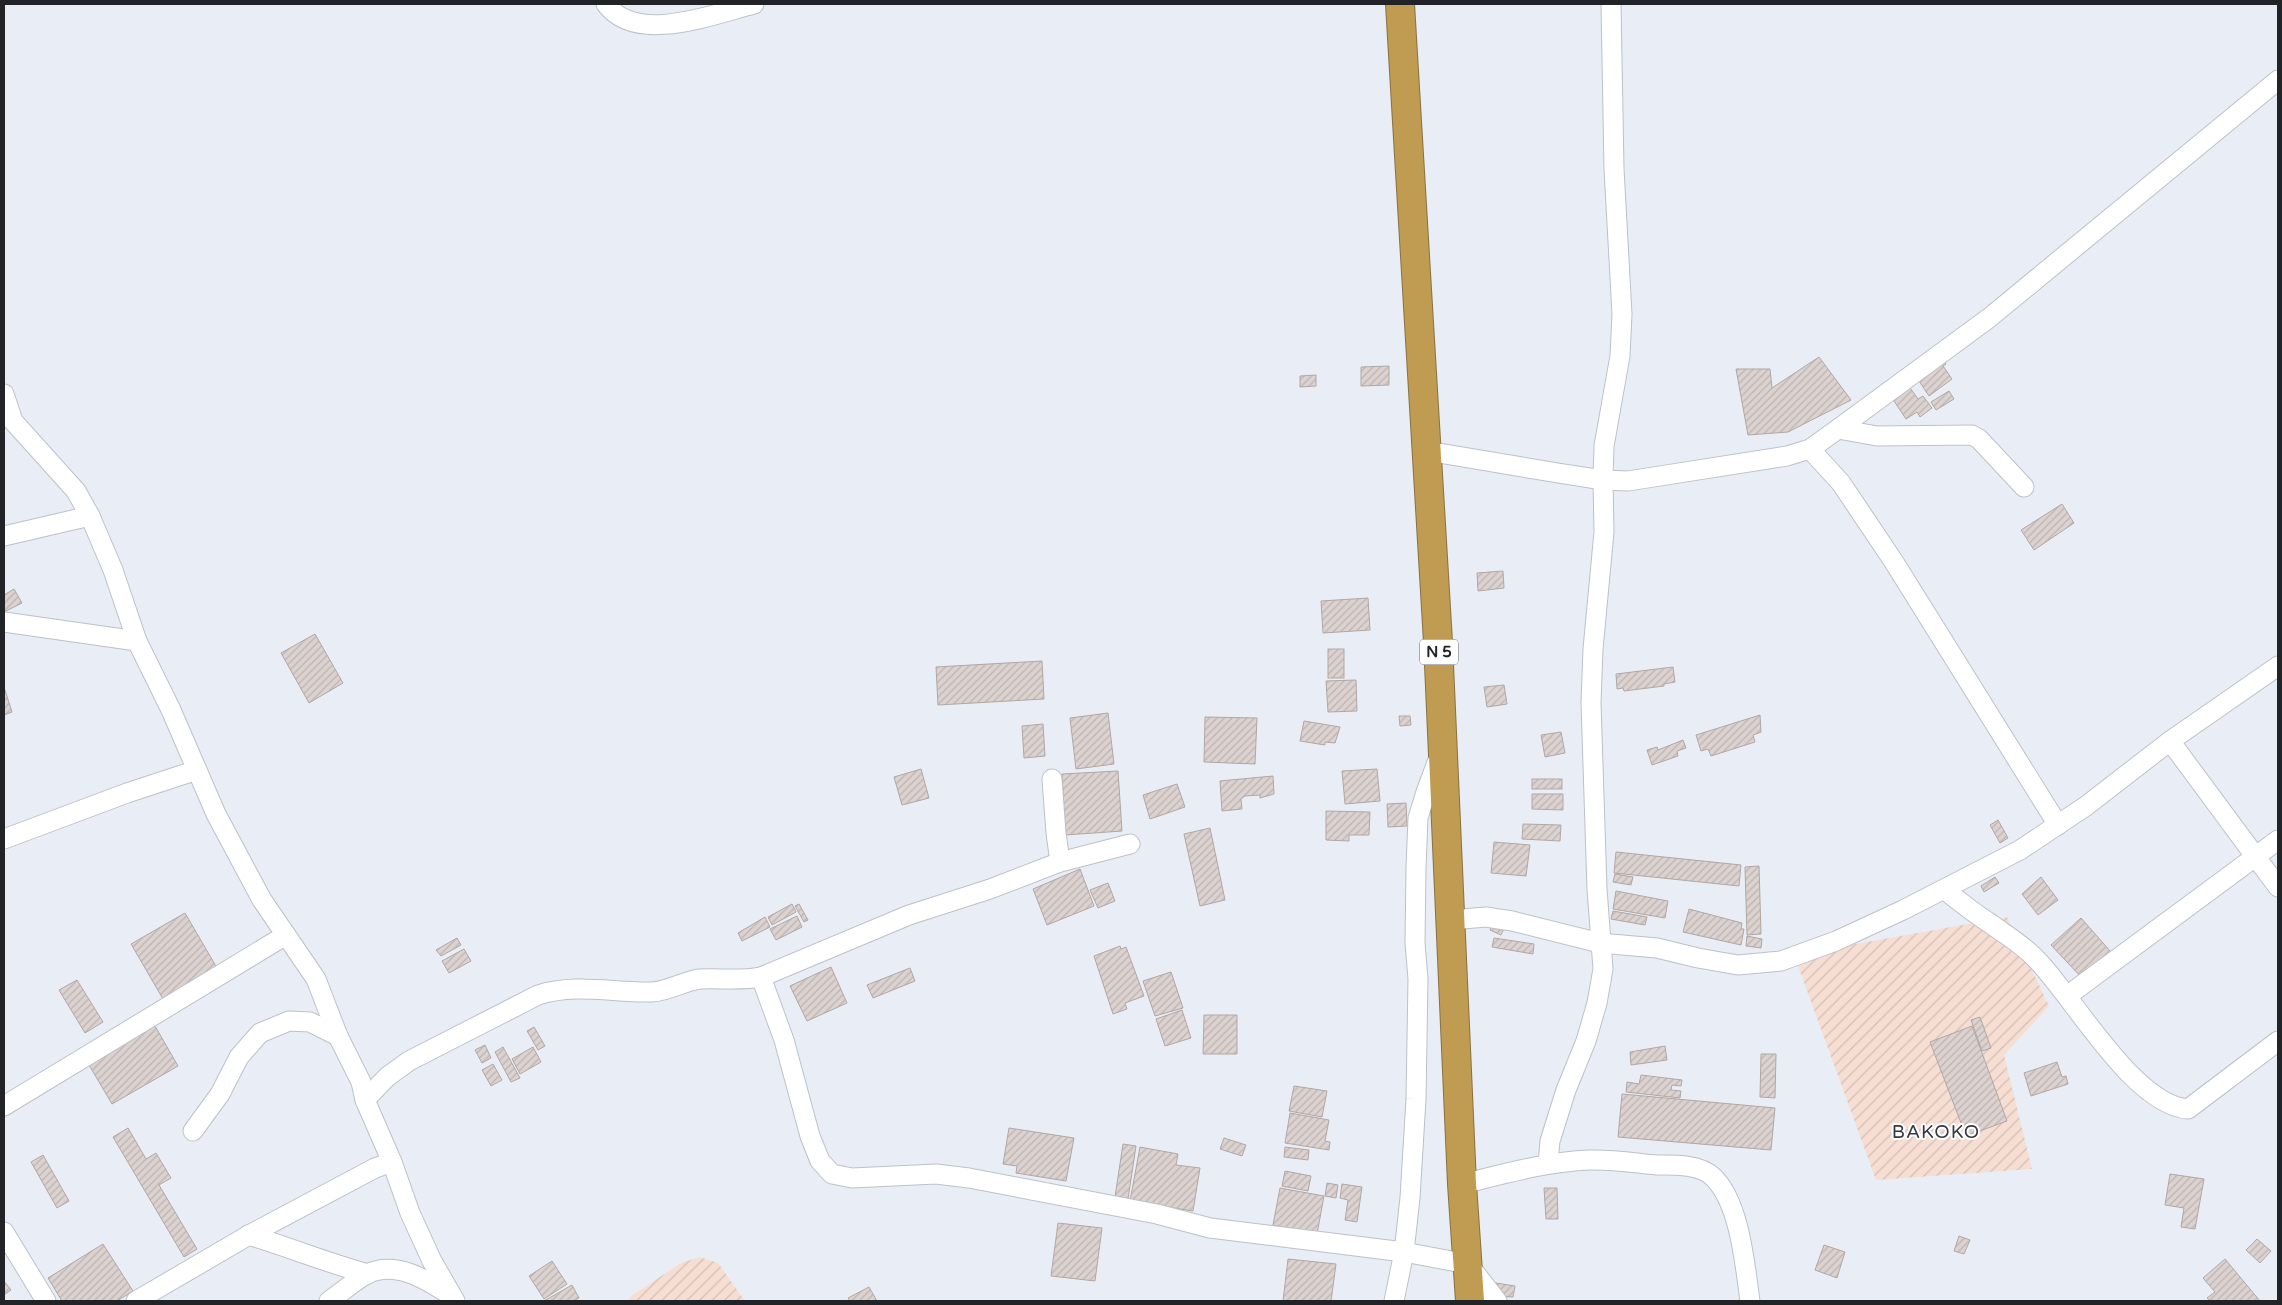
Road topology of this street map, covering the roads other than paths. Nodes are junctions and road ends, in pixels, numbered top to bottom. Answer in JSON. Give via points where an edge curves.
{"nodes":[{"id":1,"x":606,"y":4,"type":"edge"},
{"id":2,"x":754,"y":4,"type":"edge"},
{"id":3,"x":1400,"y":4,"type":"edge"},
{"id":4,"x":1610,"y":4,"type":"edge"},
{"id":5,"x":2278,"y":80,"type":"edge"},
{"id":6,"x":4,"y":394,"type":"edge"},
{"id":7,"x":8,"y":420,"type":"edge"},
{"id":8,"x":1838,"y":429,"type":"junction"},
{"id":9,"x":1810,"y":449,"type":"junction"},
{"id":10,"x":1427,"y":451,"type":"junction"},
{"id":11,"x":1603,"y":480,"type":"junction"},
{"id":12,"x":2024,"y":487,"type":"dead end"},
{"id":13,"x":90,"y":516,"type":"junction"},
{"id":14,"x":4,"y":536,"type":"edge"},
{"id":15,"x":4,"y":622,"type":"edge"},
{"id":16,"x":136,"y":641,"type":"junction"},
{"id":17,"x":2278,"y":666,"type":"edge"},
{"id":18,"x":2170,"y":741,"type":"junction"},
{"id":19,"x":1443,"y":749,"type":"junction"},
{"id":20,"x":197,"y":770,"type":"junction"},
{"id":21,"x":1052,"y":779,"type":"dead end"},
{"id":22,"x":2058,"y":825,"type":"junction"},
{"id":23,"x":4,"y":839,"type":"edge"},
{"id":24,"x":2278,"y":840,"type":"edge"},
{"id":25,"x":1130,"y":844,"type":"dead end"},
{"id":26,"x":2255,"y":856,"type":"junction"},
{"id":27,"x":1060,"y":862,"type":"junction"},
{"id":28,"x":2278,"y":887,"type":"edge"},
{"id":29,"x":1945,"y":890,"type":"junction"},
{"id":30,"x":1451,"y":920,"type":"junction"},
{"id":31,"x":286,"y":935,"type":"junction"},
{"id":32,"x":1600,"y":943,"type":"junction"},
{"id":33,"x":762,"y":977,"type":"junction"},
{"id":34,"x":2067,"y":996,"type":"junction"},
{"id":35,"x":338,"y":1036,"type":"junction"},
{"id":36,"x":2278,"y":1042,"type":"edge"},
{"id":37,"x":365,"y":1100,"type":"junction"},
{"id":38,"x":4,"y":1106,"type":"edge"},
{"id":39,"x":193,"y":1131,"type":"dead end"},
{"id":40,"x":392,"y":1162,"type":"junction"},
{"id":41,"x":1548,"y":1164,"type":"junction"},
{"id":42,"x":1462,"y":1184,"type":"junction"},
{"id":43,"x":4,"y":1232,"type":"edge"},
{"id":44,"x":248,"y":1235,"type":"junction"},
{"id":45,"x":1404,"y":1252,"type":"junction"},
{"id":46,"x":1468,"y":1264,"type":"junction"},
{"id":47,"x":368,"y":1274,"type":"junction"},
{"id":48,"x":453,"y":1299,"type":"edge"},
{"id":49,"x":46,"y":1301,"type":"edge"},
{"id":50,"x":136,"y":1301,"type":"edge"},
{"id":51,"x":329,"y":1301,"type":"edge"},
{"id":52,"x":1394,"y":1301,"type":"edge"},
{"id":53,"x":1470,"y":1301,"type":"edge"},
{"id":54,"x":1497,"y":1301,"type":"edge"},
{"id":55,"x":1750,"y":1301,"type":"edge"}],
"edges":[{"from":1,"to":2,"type":"street","via":[[613,13],[641,25],[675,23]]},
{"from":3,"to":10,"type":"highway","number":"N 5"},
{"from":4,"to":11,"type":"street","via":[[1622,314],[1620,356],[1604,446]]},
{"from":5,"to":8,"type":"street","via":[[1989,318]]},
{"from":6,"to":7,"type":"street"},
{"from":7,"to":13,"type":"street","via":[[76,491]]},
{"from":8,"to":9,"type":"street"},
{"from":8,"to":12,"type":"street","via":[[1877,436],[1972,435]]},
{"from":9,"to":11,"type":"street","via":[[1787,456],[1628,481]]},
{"from":9,"to":22,"type":"street","via":[[1841,483],[1894,562]]},
{"from":10,"to":11,"type":"street"},
{"from":10,"to":19,"type":"highway","number":"N 5"},
{"from":11,"to":32,"type":"street","via":[[1604,532],[1591,703]]},
{"from":13,"to":14,"type":"street"},
{"from":13,"to":16,"type":"street"},
{"from":15,"to":16,"type":"street"},
{"from":16,"to":20,"type":"street"},
{"from":17,"to":18,"type":"street"},
{"from":18,"to":22,"type":"street"},
{"from":18,"to":26,"type":"street"},
{"from":19,"to":30,"type":"highway","number":"N 5"},
{"from":19,"to":45,"type":"street","via":[[1418,818],[1416,1099]]},
{"from":20,"to":23,"type":"street"},
{"from":20,"to":31,"type":"street","via":[[216,814],[262,900]]},
{"from":21,"to":27,"type":"street"},
{"from":22,"to":29,"type":"street","via":[[2020,850]]},
{"from":24,"to":26,"type":"street"},
{"from":25,"to":27,"type":"street"},
{"from":26,"to":28,"type":"street"},
{"from":26,"to":34,"type":"street"},
{"from":27,"to":33,"type":"street","via":[[909,915]]},
{"from":29,"to":32,"type":"street","via":[[1836,941],[1781,961],[1738,965],[1657,948]]},
{"from":29,"to":34,"type":"street","via":[[2036,958]]},
{"from":30,"to":32,"type":"street","via":[[1486,917],[1512,921]]},
{"from":30,"to":42,"type":"highway","number":"N 5"},
{"from":31,"to":35,"type":"street","via":[[316,979]]},
{"from":31,"to":38,"type":"street"},
{"from":32,"to":41,"type":"street","via":[[1603,969],[1597,1003],[1550,1141]]},
{"from":33,"to":37,"type":"street","via":[[699,979],[655,992],[556,989],[409,1061],[387,1077]]},
{"from":33,"to":45,"type":"street","via":[[784,1040],[810,1136],[820,1161],[832,1174],[852,1178],[936,1174],[969,1178],[1210,1228]]},
{"from":34,"to":36,"type":"street","via":[[2129,1074],[2164,1101],[2180,1108],[2188,1109],[2194,1105]]},
{"from":35,"to":37,"type":"street","via":[[361,1082]]},
{"from":35,"to":39,"type":"street","via":[[310,1022],[289,1021],[260,1033],[239,1057],[220,1094]]},
{"from":37,"to":40,"type":"street"},
{"from":40,"to":44,"type":"street"},
{"from":40,"to":48,"type":"street","via":[[410,1213]]},
{"from":41,"to":42,"type":"street"},
{"from":41,"to":55,"type":"street","via":[[1590,1160],[1688,1166],[1711,1174],[1724,1191],[1735,1220],[1743,1248]]},
{"from":42,"to":46,"type":"highway","number":"N 5"},
{"from":43,"to":49,"type":"street"},
{"from":44,"to":47,"type":"street"},
{"from":44,"to":50,"type":"street"},
{"from":45,"to":46,"type":"street"},
{"from":45,"to":52,"type":"street"},
{"from":46,"to":53,"type":"highway","number":"N 5"},
{"from":46,"to":54,"type":"street"},
{"from":47,"to":48,"type":"street","via":[[386,1270],[413,1274]]},
{"from":47,"to":51,"type":"street"}]}
